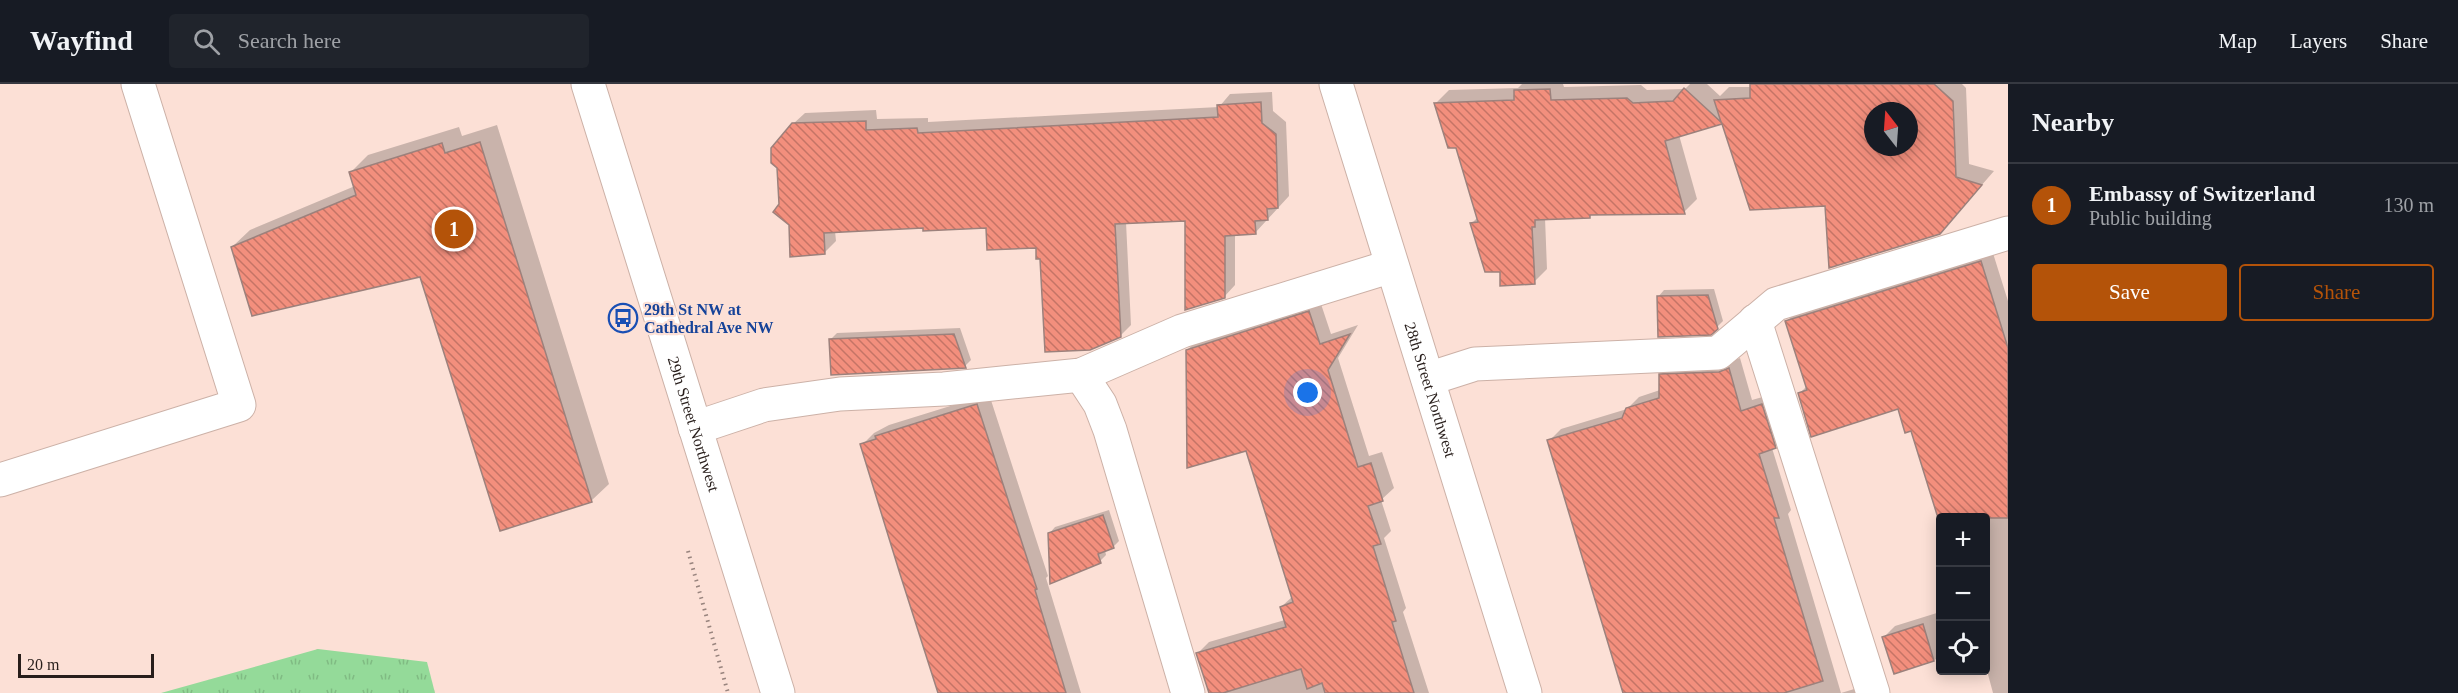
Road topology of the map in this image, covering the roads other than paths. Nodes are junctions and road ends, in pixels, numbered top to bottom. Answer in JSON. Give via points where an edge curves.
{"nodes":[{"id":1,"x":138,"y":84,"type":"edge"},
{"id":2,"x":588,"y":84,"type":"edge"},
{"id":3,"x":1336,"y":84,"type":"edge"},
{"id":4,"x":2008,"y":233,"type":"edge"},
{"id":5,"x":1392,"y":266,"type":"junction"},
{"id":6,"x":1755,"y":321,"type":"junction"},
{"id":7,"x":1081,"y":375,"type":"junction"},
{"id":8,"x":1428,"y":379,"type":"junction"},
{"id":9,"x":695,"y":428,"type":"junction"},
{"id":10,"x":0,"y":480,"type":"edge"},
{"id":11,"x":778,"y":693,"type":"edge"},
{"id":12,"x":1188,"y":693,"type":"edge"},
{"id":13,"x":1525,"y":693,"type":"edge"},
{"id":14,"x":1873,"y":693,"type":"edge"}],
"edges":[{"from":1,"to":10,"type":"street","via":[[239,405]]},
{"from":2,"to":9,"type":"street","name":"29th Street Northwest"},
{"from":3,"to":5,"type":"street","name":"28th Street Northwest"},
{"from":4,"to":6,"type":"street","via":[[1776,304]]},
{"from":5,"to":7,"type":"street","via":[[1182,331]]},
{"from":5,"to":8,"type":"street","name":"28th Street Northwest"},
{"from":6,"to":8,"type":"street","via":[[1718,353],[1475,364]]},
{"from":6,"to":14,"type":"street"},
{"from":7,"to":9,"type":"street","via":[[944,389],[840,394],[764,405]]},
{"from":7,"to":12,"type":"street","via":[[1100,404],[1110,430]]},
{"from":8,"to":13,"type":"street","name":"28th Street Northwest"},
{"from":9,"to":11,"type":"street","name":"29th Street Northwest"}]}
